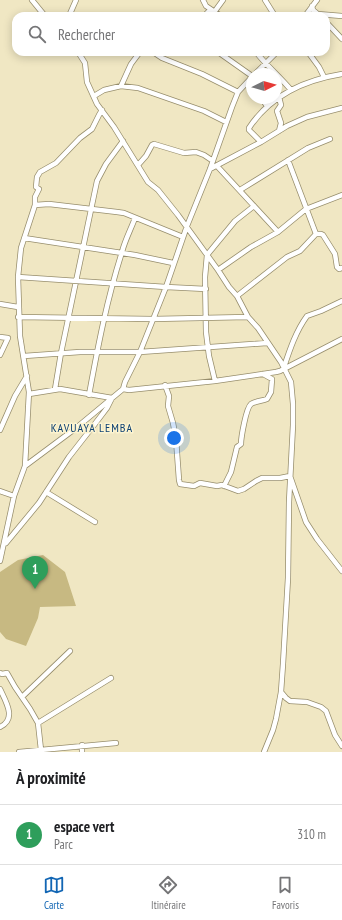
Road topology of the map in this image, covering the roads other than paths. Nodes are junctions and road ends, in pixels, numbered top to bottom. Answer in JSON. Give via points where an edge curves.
{"nodes":[{"id":1,"x":32,"y":0,"type":"edge"},
{"id":2,"x":76,"y":0,"type":"edge"},
{"id":3,"x":203,"y":0,"type":"edge"},
{"id":4,"x":223,"y":0,"type":"edge"},
{"id":5,"x":265,"y":0,"type":"edge"},
{"id":6,"x":313,"y":3,"type":"edge"},
{"id":7,"x":215,"y":11,"type":"junction"},
{"id":8,"x":42,"y":12,"type":"edge"},
{"id":9,"x":71,"y":12,"type":"edge"},
{"id":10,"x":208,"y":12,"type":"edge"},
{"id":11,"x":272,"y":12,"type":"edge"},
{"id":12,"x":307,"y":12,"type":"edge"},
{"id":13,"x":315,"y":12,"type":"edge"},
{"id":14,"x":330,"y":15,"type":"edge"},
{"id":15,"x":342,"y":16,"type":"edge"},
{"id":16,"x":330,"y":26,"type":"edge"},
{"id":17,"x":342,"y":39,"type":"edge"},
{"id":18,"x":81,"y":56,"type":"edge"},
{"id":19,"x":137,"y":56,"type":"edge"},
{"id":20,"x":159,"y":56,"type":"edge"},
{"id":21,"x":223,"y":56,"type":"edge"},
{"id":22,"x":259,"y":56,"type":"edge"},
{"id":23,"x":273,"y":56,"type":"edge"},
{"id":24,"x":311,"y":56,"type":"edge"},
{"id":25,"x":266,"y":64,"type":"junction"},
{"id":26,"x":262,"y":68,"type":"edge"},
{"id":27,"x":246,"y":74,"type":"edge"},
{"id":28,"x":342,"y":74,"type":"edge"},
{"id":29,"x":324,"y":77,"type":"junction"},
{"id":30,"x":246,"y":83,"type":"edge"},
{"id":31,"x":122,"y":86,"type":"junction"},
{"id":32,"x":291,"y":90,"type":"junction"},
{"id":33,"x":238,"y":92,"type":"junction"},
{"id":34,"x":94,"y":96,"type":"junction"},
{"id":35,"x":282,"y":96,"type":"edge"},
{"id":36,"x":270,"y":104,"type":"edge"},
{"id":37,"x":281,"y":104,"type":"edge"},
{"id":38,"x":267,"y":106,"type":"joint"},
{"id":39,"x":342,"y":108,"type":"edge"},
{"id":40,"x":102,"y":110,"type":"junction"},
{"id":41,"x":226,"y":122,"type":"junction"},
{"id":42,"x":279,"y":131,"type":"junction"},
{"id":43,"x":330,"y":139,"type":"dead end"},
{"id":44,"x":123,"y":141,"type":"junction"},
{"id":45,"x":261,"y":142,"type":"junction"},
{"id":46,"x":288,"y":160,"type":"junction"},
{"id":47,"x":213,"y":161,"type":"junction"},
{"id":48,"x":138,"y":165,"type":"junction"},
{"id":49,"x":217,"y":166,"type":"junction"},
{"id":50,"x":210,"y":169,"type":"junction"},
{"id":51,"x":240,"y":190,"type":"junction"},
{"id":52,"x":342,"y":195,"type":"edge"},
{"id":53,"x":35,"y":205,"type":"junction"},
{"id":54,"x":254,"y":206,"type":"junction"},
{"id":55,"x":92,"y":209,"type":"junction"},
{"id":56,"x":306,"y":209,"type":"junction"},
{"id":57,"x":135,"y":218,"type":"junction"},
{"id":58,"x":186,"y":226,"type":"junction"},
{"id":59,"x":278,"y":232,"type":"junction"},
{"id":60,"x":316,"y":234,"type":"junction"},
{"id":61,"x":183,"y":237,"type":"junction"},
{"id":62,"x":24,"y":238,"type":"junction"},
{"id":63,"x":83,"y":247,"type":"junction"},
{"id":64,"x":121,"y":254,"type":"junction"},
{"id":65,"x":207,"y":255,"type":"junction"},
{"id":66,"x":174,"y":263,"type":"junction"},
{"id":67,"x":342,"y":268,"type":"edge"},
{"id":68,"x":218,"y":270,"type":"junction"},
{"id":69,"x":18,"y":277,"type":"junction"},
{"id":70,"x":76,"y":282,"type":"junction"},
{"id":71,"x":113,"y":284,"type":"junction"},
{"id":72,"x":166,"y":287,"type":"junction"},
{"id":73,"x":206,"y":289,"type":"junction"},
{"id":74,"x":237,"y":296,"type":"junction"},
{"id":75,"x":342,"y":301,"type":"edge"},
{"id":76,"x":0,"y":304,"type":"edge"},
{"id":77,"x":18,"y":307,"type":"junction"},
{"id":78,"x":18,"y":317,"type":"junction"},
{"id":79,"x":248,"y":317,"type":"junction"},
{"id":80,"x":68,"y":318,"type":"junction"},
{"id":81,"x":104,"y":318,"type":"junction"},
{"id":82,"x":205,"y":318,"type":"junction"},
{"id":83,"x":153,"y":319,"type":"junction"},
{"id":84,"x":0,"y":338,"type":"edge"},
{"id":85,"x":342,"y":339,"type":"edge"},
{"id":86,"x":267,"y":343,"type":"junction"},
{"id":87,"x":208,"y":347,"type":"junction"},
{"id":88,"x":97,"y":352,"type":"junction"},
{"id":89,"x":140,"y":352,"type":"junction"},
{"id":90,"x":61,"y":353,"type":"junction"},
{"id":91,"x":0,"y":355,"type":"edge"},
{"id":92,"x":24,"y":356,"type":"junction"},
{"id":93,"x":284,"y":367,"type":"junction"},
{"id":94,"x":262,"y":374,"type":"junction"},
{"id":95,"x":27,"y":376,"type":"junction"},
{"id":96,"x":214,"y":381,"type":"junction"},
{"id":97,"x":165,"y":385,"type":"junction"},
{"id":98,"x":55,"y":389,"type":"junction"},
{"id":99,"x":123,"y":389,"type":"junction"},
{"id":100,"x":29,"y":394,"type":"junction"},
{"id":101,"x":89,"y":395,"type":"junction"},
{"id":102,"x":112,"y":398,"type":"junction"},
{"id":103,"x":0,"y":430,"type":"edge"},
{"id":104,"x":24,"y":466,"type":"junction"},
{"id":105,"x":290,"y":476,"type":"junction"},
{"id":106,"x":224,"y":486,"type":"junction"},
{"id":107,"x":0,"y":491,"type":"edge"},
{"id":108,"x":46,"y":492,"type":"junction"},
{"id":109,"x":14,"y":496,"type":"junction"},
{"id":110,"x":94,"y":522,"type":"dead end"},
{"id":111,"x":6,"y":543,"type":"dead end"},
{"id":112,"x":0,"y":561,"type":"edge"},
{"id":113,"x":342,"y":571,"type":"edge"},
{"id":114,"x":70,"y":651,"type":"dead end"},
{"id":115,"x":0,"y":673,"type":"edge"},
{"id":116,"x":111,"y":678,"type":"dead end"},
{"id":117,"x":0,"y":689,"type":"edge"},
{"id":118,"x":281,"y":692,"type":"junction"},
{"id":119,"x":22,"y":697,"type":"junction"},
{"id":120,"x":38,"y":723,"type":"junction"},
{"id":121,"x":0,"y":727,"type":"edge"},
{"id":122,"x":116,"y":743,"type":"dead end"},
{"id":123,"x":82,"y":745,"type":"junction"},
{"id":124,"x":342,"y":746,"type":"edge"},
{"id":125,"x":41,"y":751,"type":"edge"},
{"id":126,"x":19,"y":752,"type":"edge"},
{"id":127,"x":82,"y":752,"type":"edge"},
{"id":128,"x":264,"y":752,"type":"edge"}],
"edges":[{"from":1,"to":8,"type":"street"},
{"from":2,"to":9,"type":"street"},
{"from":3,"to":7,"type":"street","via":[[206,6]]},
{"from":4,"to":7,"type":"street"},
{"from":5,"to":11,"type":"street"},
{"from":6,"to":12,"type":"street"},
{"from":6,"to":13,"type":"street"},
{"from":7,"to":10,"type":"street"},
{"from":14,"to":15,"type":"street"},
{"from":16,"to":17,"type":"street"},
{"from":18,"to":34,"type":"street","via":[[85,63],[87,82]]},
{"from":19,"to":31,"type":"street"},
{"from":20,"to":33,"type":"street"},
{"from":21,"to":27,"type":"street"},
{"from":22,"to":25,"type":"street"},
{"from":23,"to":25,"type":"street"},
{"from":24,"to":29,"type":"street"},
{"from":25,"to":26,"type":"street"},
{"from":25,"to":32,"type":"street"},
{"from":28,"to":29,"type":"street"},
{"from":29,"to":32,"type":"street"},
{"from":30,"to":33,"type":"street"},
{"from":31,"to":34,"type":"street","via":[[104,90]]},
{"from":31,"to":41,"type":"street","via":[[138,88],[204,111]]},
{"from":32,"to":35,"type":"street"},
{"from":33,"to":41,"type":"street"},
{"from":34,"to":40,"type":"street"},
{"from":36,"to":38,"type":"street"},
{"from":37,"to":42,"type":"street","via":[[277,111],[281,123]]},
{"from":38,"to":45,"type":"street","via":[[249,128]]},
{"from":39,"to":42,"type":"street","via":[[307,117]]},
{"from":40,"to":44,"type":"street"},
{"from":40,"to":53,"type":"street","via":[[92,129],[56,163],[40,172],[37,177],[36,187],[39,189]]},
{"from":41,"to":47,"type":"street"},
{"from":42,"to":45,"type":"street"},
{"from":43,"to":46,"type":"street"},
{"from":44,"to":48,"type":"street"},
{"from":44,"to":55,"type":"street","via":[[97,181]]},
{"from":45,"to":49,"type":"street"},
{"from":46,"to":51,"type":"street"},
{"from":46,"to":56,"type":"street"},
{"from":47,"to":48,"type":"street","via":[[199,153],[182,153],[154,144]]},
{"from":47,"to":50,"type":"street"},
{"from":48,"to":58,"type":"street","via":[[148,182],[158,190]]},
{"from":49,"to":50,"type":"street"},
{"from":49,"to":51,"type":"street"},
{"from":50,"to":58,"type":"street"},
{"from":51,"to":54,"type":"street"},
{"from":52,"to":56,"type":"street"},
{"from":53,"to":55,"type":"street"},
{"from":53,"to":62,"type":"street"},
{"from":54,"to":59,"type":"street"},
{"from":54,"to":65,"type":"street","via":[[236,221]]},
{"from":55,"to":57,"type":"street","via":[[117,212]]},
{"from":55,"to":63,"type":"street"},
{"from":56,"to":59,"type":"street"},
{"from":56,"to":60,"type":"street"},
{"from":57,"to":61,"type":"street"},
{"from":57,"to":64,"type":"street"},
{"from":58,"to":61,"type":"street"},
{"from":58,"to":65,"type":"street"},
{"from":59,"to":68,"type":"street"},
{"from":60,"to":67,"type":"street","via":[[323,235],[335,254],[337,267]]},
{"from":60,"to":74,"type":"street","via":[[300,251],[287,257]]},
{"from":61,"to":66,"type":"street"},
{"from":62,"to":63,"type":"street"},
{"from":62,"to":69,"type":"street"},
{"from":63,"to":64,"type":"street"},
{"from":63,"to":70,"type":"street"},
{"from":64,"to":66,"type":"street"},
{"from":64,"to":71,"type":"street"},
{"from":65,"to":68,"type":"street"},
{"from":65,"to":73,"type":"street"},
{"from":66,"to":72,"type":"street"},
{"from":68,"to":74,"type":"street"},
{"from":69,"to":70,"type":"street"},
{"from":69,"to":77,"type":"street"},
{"from":70,"to":71,"type":"street"},
{"from":70,"to":80,"type":"street"},
{"from":71,"to":72,"type":"street"},
{"from":71,"to":81,"type":"street"},
{"from":72,"to":73,"type":"street"},
{"from":72,"to":83,"type":"street"},
{"from":73,"to":82,"type":"street"},
{"from":74,"to":79,"type":"street"},
{"from":75,"to":93,"type":"street","via":[[307,316],[298,329]]},
{"from":76,"to":77,"type":"street"},
{"from":77,"to":78,"type":"street"},
{"from":78,"to":80,"type":"street"},
{"from":78,"to":92,"type":"street"},
{"from":79,"to":82,"type":"street"},
{"from":79,"to":86,"type":"street"},
{"from":80,"to":81,"type":"street"},
{"from":80,"to":90,"type":"street"},
{"from":81,"to":83,"type":"street"},
{"from":81,"to":88,"type":"street"},
{"from":82,"to":83,"type":"street"},
{"from":82,"to":87,"type":"street"},
{"from":83,"to":89,"type":"street"},
{"from":84,"to":91,"type":"street","via":[[8,338]]},
{"from":85,"to":93,"type":"street"},
{"from":86,"to":87,"type":"street"},
{"from":86,"to":93,"type":"street"},
{"from":87,"to":89,"type":"street"},
{"from":87,"to":96,"type":"street"},
{"from":88,"to":89,"type":"street"},
{"from":88,"to":90,"type":"street"},
{"from":88,"to":101,"type":"street"},
{"from":89,"to":99,"type":"street"},
{"from":90,"to":92,"type":"street"},
{"from":90,"to":98,"type":"street"},
{"from":92,"to":95,"type":"street"},
{"from":93,"to":94,"type":"street","via":[[280,371]]},
{"from":93,"to":105,"type":"street","via":[[291,382],[293,404]]},
{"from":94,"to":96,"type":"street"},
{"from":94,"to":106,"type":"street","via":[[272,379],[269,398],[250,406],[241,444],[237,447],[231,472]]},
{"from":95,"to":100,"type":"street"},
{"from":95,"to":103,"type":"street"},
{"from":96,"to":97,"type":"street"},
{"from":97,"to":99,"type":"street"},
{"from":97,"to":106,"type":"street","via":[[176,439],[179,482],[194,486],[200,483]]},
{"from":98,"to":100,"type":"street"},
{"from":98,"to":101,"type":"street"},
{"from":99,"to":102,"type":"street"},
{"from":100,"to":104,"type":"street"},
{"from":101,"to":102,"type":"street"},
{"from":102,"to":104,"type":"street"},
{"from":102,"to":108,"type":"street"},
{"from":104,"to":109,"type":"street"},
{"from":105,"to":106,"type":"street","via":[[262,478],[238,491]]},
{"from":105,"to":113,"type":"street","via":[[306,522]]},
{"from":105,"to":118,"type":"street","via":[[288,578]]},
{"from":107,"to":109,"type":"street"},
{"from":108,"to":110,"type":"street"},
{"from":108,"to":111,"type":"street"},
{"from":109,"to":112,"type":"street"},
{"from":114,"to":119,"type":"street"},
{"from":115,"to":119,"type":"street","via":[[9,675]]},
{"from":116,"to":120,"type":"street"},
{"from":117,"to":121,"type":"street","via":[[9,709],[8,720]]},
{"from":118,"to":124,"type":"street","via":[[290,701],[307,702],[326,711]]},
{"from":118,"to":128,"type":"street","via":[[273,730]]},
{"from":119,"to":120,"type":"street"},
{"from":120,"to":125,"type":"street"},
{"from":122,"to":123,"type":"street"},
{"from":123,"to":125,"type":"street"},
{"from":123,"to":127,"type":"street"},
{"from":125,"to":126,"type":"street"}]}
